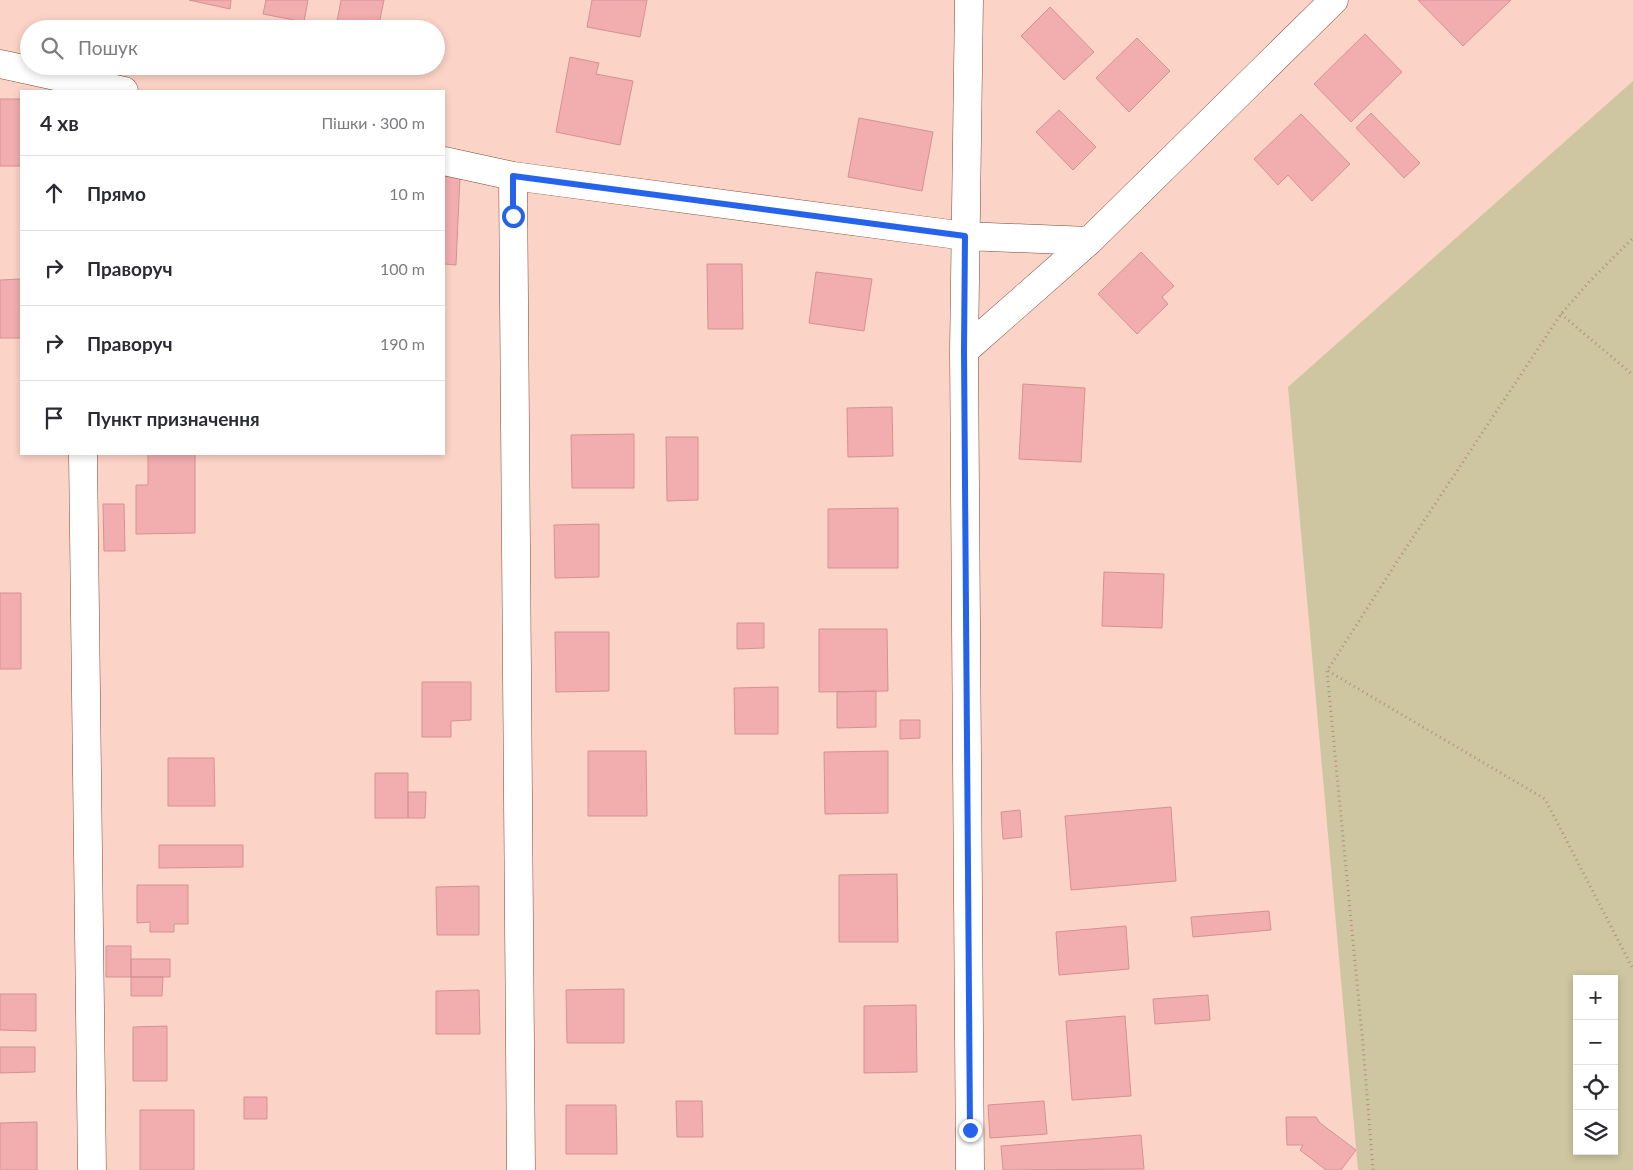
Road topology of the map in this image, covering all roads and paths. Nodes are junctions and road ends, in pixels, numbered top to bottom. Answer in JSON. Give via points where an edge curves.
{"nodes":[{"id":1,"x":969,"y":0,"type":"edge"},
{"id":2,"x":1334,"y":0,"type":"edge"},
{"id":3,"x":0,"y":64,"type":"edge"},
{"id":4,"x":20,"y":69,"type":"edge"},
{"id":5,"x":47,"y":75,"type":"edge"},
{"id":6,"x":107,"y":89,"type":"edge"},
{"id":7,"x":445,"y":161,"type":"edge"},
{"id":8,"x":513,"y":176,"type":"junction"},
{"id":9,"x":965,"y":236,"type":"junction"},
{"id":10,"x":1633,"y":238,"type":"edge"},
{"id":11,"x":1089,"y":241,"type":"junction"},
{"id":12,"x":1561,"y":314,"type":"junction"},
{"id":13,"x":964,"y":351,"type":"junction"},
{"id":14,"x":1633,"y":375,"type":"edge"},
{"id":15,"x":83,"y":455,"type":"edge"},
{"id":16,"x":1327,"y":671,"type":"junction"},
{"id":17,"x":1633,"y":969,"type":"edge"},
{"id":18,"x":92,"y":1170,"type":"edge"},
{"id":19,"x":521,"y":1170,"type":"edge"},
{"id":20,"x":970,"y":1170,"type":"edge"},
{"id":21,"x":1373,"y":1170,"type":"edge"}],
"edges":[{"from":1,"to":9,"type":"street"},
{"from":2,"to":11,"type":"street"},
{"from":3,"to":4,"type":"street"},
{"from":5,"to":6,"type":"street"},
{"from":7,"to":8,"type":"street"},
{"from":8,"to":9,"type":"street"},
{"from":8,"to":19,"type":"street"},
{"from":9,"to":11,"type":"street"},
{"from":9,"to":13,"type":"street"},
{"from":10,"to":12,"type":"path"},
{"from":11,"to":13,"type":"street"},
{"from":12,"to":14,"type":"path"},
{"from":12,"to":16,"type":"path"},
{"from":13,"to":20,"type":"street"},
{"from":15,"to":18,"type":"street"},
{"from":16,"to":17,"type":"path","via":[[1545,799]]},
{"from":16,"to":21,"type":"path"}]}
